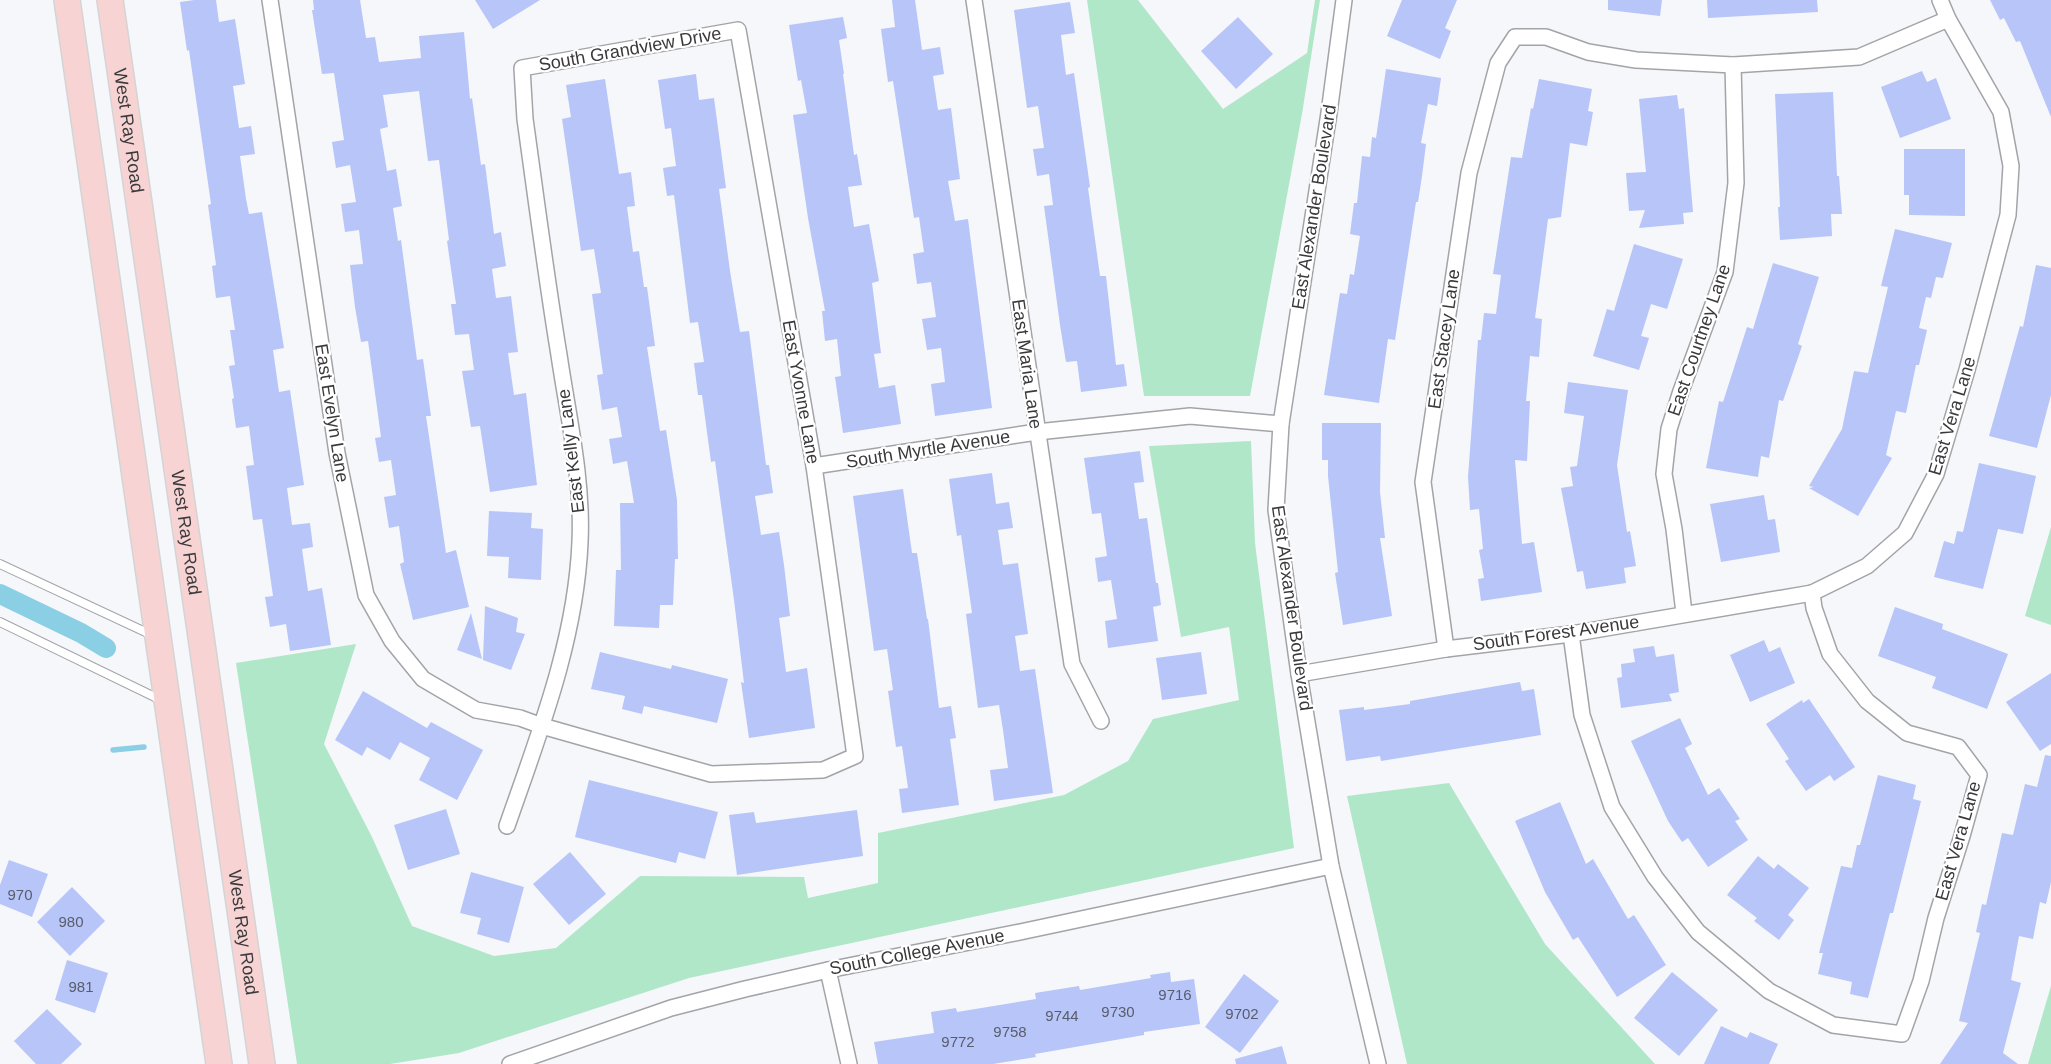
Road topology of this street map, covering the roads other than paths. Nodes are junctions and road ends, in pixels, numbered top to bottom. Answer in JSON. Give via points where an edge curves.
{"nodes":[{"id":1,"x":67,"y":0,"type":"edge"},
{"id":2,"x":110,"y":0,"type":"edge"},
{"id":3,"x":270,"y":0,"type":"edge"},
{"id":4,"x":974,"y":0,"type":"edge"},
{"id":5,"x":1344,"y":0,"type":"edge"},
{"id":6,"x":1940,"y":0,"type":"edge"},
{"id":7,"x":1948,"y":19,"type":"junction"},
{"id":8,"x":738,"y":30,"type":"joint"},
{"id":9,"x":1733,"y":65,"type":"junction"},
{"id":10,"x":522,"y":68,"type":"joint"},
{"id":11,"x":1280,"y":424,"type":"junction"},
{"id":12,"x":1037,"y":432,"type":"junction"},
{"id":13,"x":814,"y":466,"type":"junction"},
{"id":14,"x":0,"y":564,"type":"edge"},
{"id":15,"x":1812,"y":593,"type":"junction"},
{"id":16,"x":1684,"y":613,"type":"junction"},
{"id":17,"x":0,"y":622,"type":"edge"},
{"id":18,"x":1571,"y":634,"type":"junction"},
{"id":19,"x":158,"y":638,"type":"junction"},
{"id":20,"x":1446,"y":649,"type":"junction"},
{"id":21,"x":1299,"y":674,"type":"junction"},
{"id":22,"x":167,"y":703,"type":"junction"},
{"id":23,"x":1101,"y":721,"type":"dead end"},
{"id":24,"x":542,"y":726,"type":"junction"},
{"id":25,"x":507,"y":826,"type":"dead end"},
{"id":26,"x":1331,"y":866,"type":"junction"},
{"id":27,"x":828,"y":970,"type":"junction"},
{"id":28,"x":218,"y":1064,"type":"edge"},
{"id":29,"x":262,"y":1064,"type":"edge"},
{"id":30,"x":510,"y":1064,"type":"edge"},
{"id":31,"x":849,"y":1064,"type":"edge"},
{"id":32,"x":1378,"y":1064,"type":"edge"}],
"edges":[{"from":1,"to":19,"type":"main road"},
{"from":2,"to":29,"type":"main road","name":"West Ray Road"},
{"from":3,"to":24,"type":"street","name":"East Evelyn Lane","via":[[337,453],[366,595],[392,641],[423,680],[476,710],[520,718]]},
{"from":4,"to":12,"type":"street","name":"East Maria Lane"},
{"from":5,"to":11,"type":"street","name":"East Alexander Boulevard"},
{"from":6,"to":7,"type":"street","name":"East Vera Lane"},
{"from":7,"to":9,"type":"street","via":[[1859,57]]},
{"from":7,"to":15,"type":"street","name":"East Vera Lane","via":[[2001,112],[2011,166],[2008,216],[1936,474],[1905,532],[1867,566]]},
{"from":8,"to":10,"type":"street","name":"South Grandview Drive"},
{"from":8,"to":13,"type":"street","name":"East Yvonne Lane"},
{"from":9,"to":16,"type":"street","name":"East Courtney Lane","via":[[1736,183],[1725,272],[1680,392],[1669,429],[1664,474]]},
{"from":9,"to":20,"type":"street","name":"East Stacey Lane","via":[[1636,60],[1588,52],[1546,37],[1515,37],[1498,63],[1468,173],[1423,482]]},
{"from":10,"to":24,"type":"street","name":"East Kelly Lane","via":[[525,119],[576,469],[580,542],[571,616]]},
{"from":11,"to":12,"type":"street","name":"South Myrtle Avenue","via":[[1190,416]]},
{"from":11,"to":21,"type":"street","name":"East Alexander Boulevard","via":[[1276,510]]},
{"from":12,"to":13,"type":"street","name":"South Myrtle Avenue"},
{"from":12,"to":23,"type":"street","name":"East Maria Lane","via":[[1072,664]]},
{"from":13,"to":24,"type":"street","name":"East Yvonne Lane","via":[[855,756],[824,770],[711,774]]},
{"from":14,"to":19,"type":"lane"},
{"from":15,"to":16,"type":"street","name":"South Forest Avenue"},
{"from":15,"to":18,"type":"street","name":"East Vera Lane","via":[[1830,654],[1867,701],[1907,733],[1958,747],[1979,775],[1936,918],[1921,982],[1902,1034],[1833,1025],[1769,991],[1698,932],[1655,877],[1612,808],[1582,715]]},
{"from":16,"to":18,"type":"street","name":"South Forest Avenue"},
{"from":17,"to":22,"type":"lane"},
{"from":18,"to":20,"type":"street","name":"South Forest Avenue"},
{"from":19,"to":22,"type":"main road"},
{"from":20,"to":21,"type":"street","name":"South Forest Avenue"},
{"from":21,"to":26,"type":"street","name":"East Alexander Boulevard"},
{"from":22,"to":28,"type":"main road"},
{"from":24,"to":25,"type":"street","name":"East Kelly Lane"},
{"from":26,"to":27,"type":"street","name":"South College Avenue"},
{"from":26,"to":32,"type":"street","name":"East Alexander Boulevard"},
{"from":27,"to":30,"type":"street","name":"South College Avenue","via":[[671,1008]]},
{"from":27,"to":31,"type":"street"}]}
